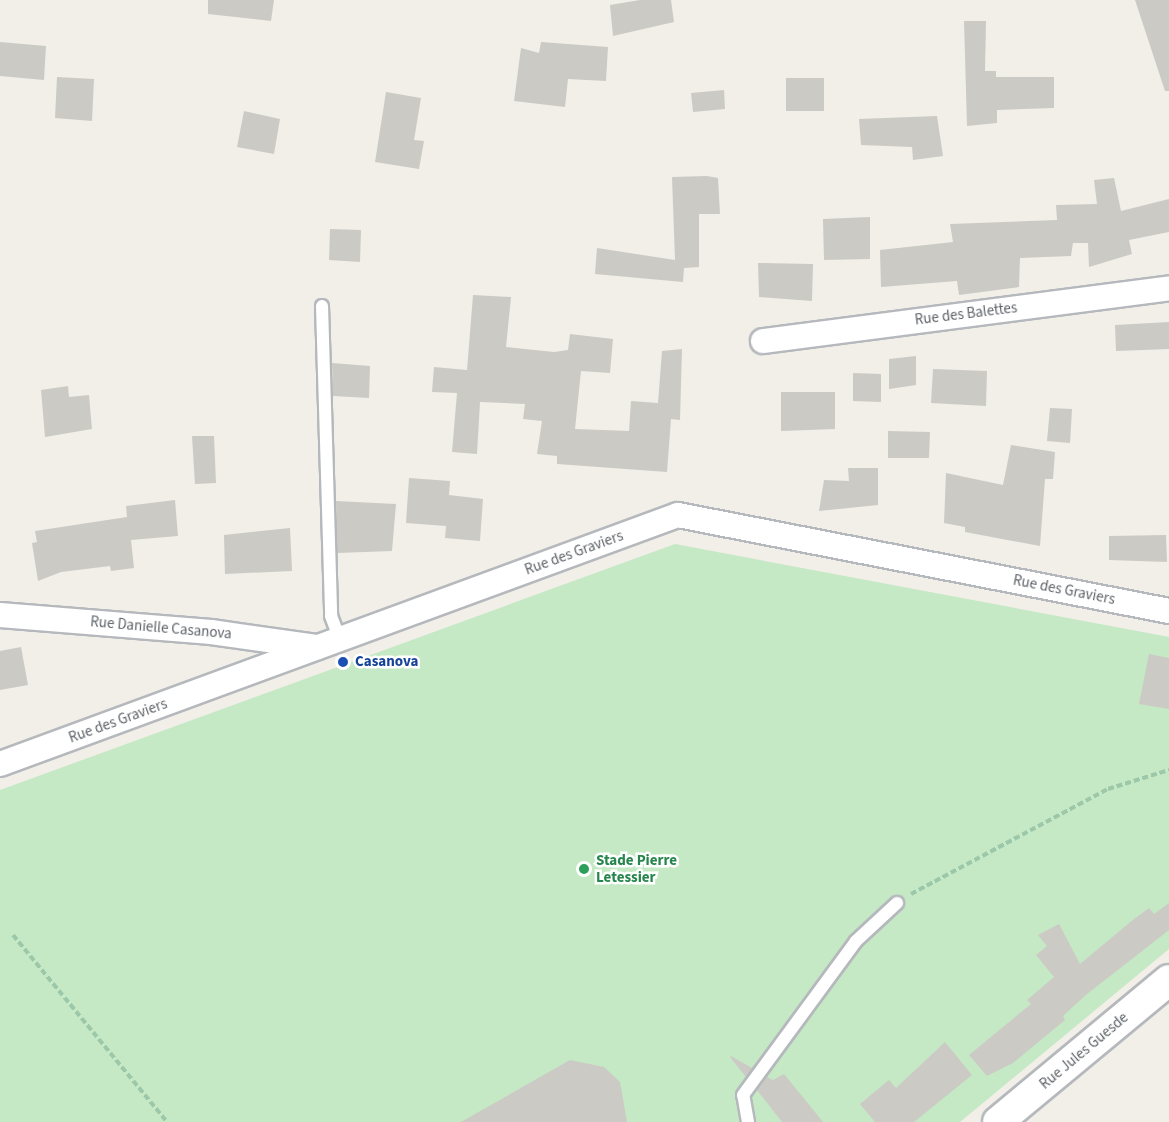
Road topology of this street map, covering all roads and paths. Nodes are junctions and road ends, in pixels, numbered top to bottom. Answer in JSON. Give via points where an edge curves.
{"nodes":[{"id":1,"x":1169,"y":288,"type":"edge"},
{"id":2,"x":322,"y":306,"type":"dead end"},
{"id":3,"x":763,"y":341,"type":"dead end"},
{"id":4,"x":1169,"y":611,"type":"edge"},
{"id":5,"x":0,"y":615,"type":"edge"},
{"id":6,"x":330,"y":643,"type":"junction"},
{"id":7,"x":0,"y":764,"type":"edge"},
{"id":8,"x":1169,"y":770,"type":"edge"},
{"id":9,"x":897,"y":903,"type":"joint"},
{"id":10,"x":13,"y":935,"type":"dead end"},
{"id":11,"x":1169,"y":980,"type":"edge"},
{"id":12,"x":167,"y":1122,"type":"edge"},
{"id":13,"x":748,"y":1122,"type":"edge"},
{"id":14,"x":998,"y":1122,"type":"edge"}],
"edges":[{"from":1,"to":3,"type":"street","name":"Rue des Balettes"},
{"from":2,"to":6,"type":"lane"},
{"from":4,"to":6,"type":"street","name":"Rue des Graviers","via":[[678,515]]},
{"from":5,"to":6,"type":"street","name":"Rue Danielle Casanova"},
{"from":6,"to":7,"type":"street","name":"Rue des Graviers"},
{"from":8,"to":9,"type":"path","via":[[1108,789],[954,867]]},
{"from":9,"to":13,"type":"lane","via":[[855,941],[743,1095]]},
{"from":10,"to":12,"type":"path"},
{"from":11,"to":14,"type":"street","name":"Rue Jules Guesde"}]}
